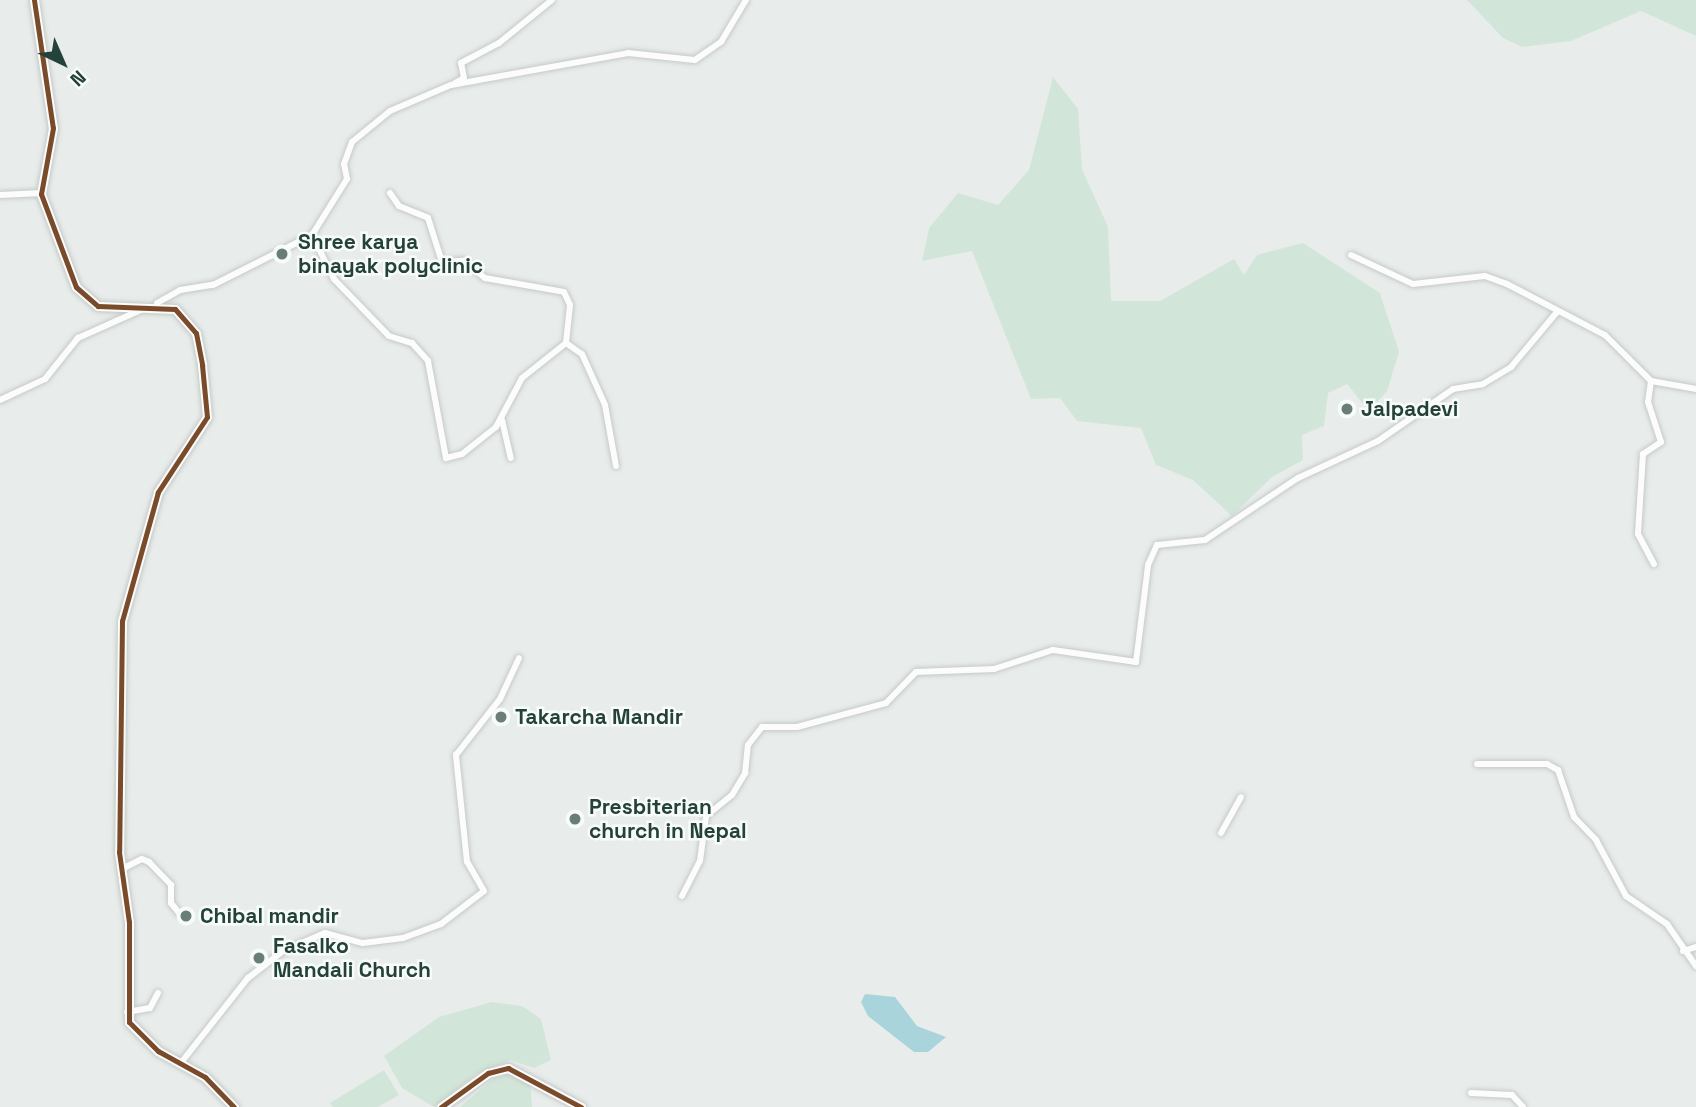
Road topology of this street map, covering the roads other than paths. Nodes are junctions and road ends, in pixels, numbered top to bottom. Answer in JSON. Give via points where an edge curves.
{"nodes":[{"id":1,"x":34,"y":0,"type":"edge"},
{"id":2,"x":552,"y":0,"type":"edge"},
{"id":3,"x":746,"y":0,"type":"edge"},
{"id":4,"x":451,"y":85,"type":"junction"},
{"id":5,"x":42,"y":193,"type":"junction"},
{"id":6,"x":390,"y":193,"type":"dead end"},
{"id":7,"x":0,"y":195,"type":"edge"},
{"id":8,"x":312,"y":235,"type":"junction"},
{"id":9,"x":1351,"y":255,"type":"dead end"},
{"id":10,"x":157,"y":303,"type":"junction"},
{"id":11,"x":146,"y":304,"type":"junction"},
{"id":12,"x":1557,"y":312,"type":"junction"},
{"id":13,"x":566,"y":343,"type":"junction"},
{"id":14,"x":1651,"y":381,"type":"junction"},
{"id":15,"x":1696,"y":390,"type":"edge"},
{"id":16,"x":0,"y":400,"type":"edge"},
{"id":17,"x":502,"y":420,"type":"junction"},
{"id":18,"x":511,"y":458,"type":"dead end"},
{"id":19,"x":616,"y":466,"type":"dead end"},
{"id":20,"x":1654,"y":564,"type":"dead end"},
{"id":21,"x":519,"y":658,"type":"dead end"},
{"id":22,"x":1477,"y":764,"type":"dead end"},
{"id":23,"x":1241,"y":797,"type":"dead end"},
{"id":24,"x":1222,"y":833,"type":"dead end"},
{"id":25,"x":122,"y":869,"type":"junction"},
{"id":26,"x":682,"y":896,"type":"dead end"},
{"id":27,"x":180,"y":914,"type":"dead end"},
{"id":28,"x":1696,"y":947,"type":"edge"},
{"id":29,"x":1683,"y":951,"type":"junction"},
{"id":30,"x":1696,"y":966,"type":"edge"},
{"id":31,"x":158,"y":993,"type":"dead end"},
{"id":32,"x":127,"y":1012,"type":"junction"},
{"id":33,"x":179,"y":1065,"type":"junction"},
{"id":34,"x":1471,"y":1093,"type":"dead end"},
{"id":35,"x":234,"y":1107,"type":"edge"},
{"id":36,"x":441,"y":1107,"type":"edge"},
{"id":37,"x":581,"y":1107,"type":"edge"},
{"id":38,"x":1523,"y":1107,"type":"edge"}],
"edges":[{"from":1,"to":5,"type":"main road","via":[[53,128]]},
{"from":2,"to":4,"type":"street","via":[[499,43],[461,64],[464,78]]},
{"from":3,"to":4,"type":"street","via":[[721,42],[695,60],[628,53]]},
{"from":4,"to":8,"type":"street","via":[[390,111],[352,142],[344,164],[347,179]]},
{"from":5,"to":7,"type":"street"},
{"from":5,"to":11,"type":"main road","via":[[84,299],[110,307]]},
{"from":6,"to":13,"type":"street","via":[[399,206],[428,218],[442,262],[464,261],[485,278],[564,292],[570,305]]},
{"from":8,"to":10,"type":"street","via":[[213,285],[180,290]]},
{"from":8,"to":17,"type":"street","via":[[334,279],[389,336],[412,344],[428,361],[446,458],[471,449]]},
{"from":9,"to":12,"type":"street","via":[[1413,284],[1485,276]]},
{"from":10,"to":11,"type":"main road"},
{"from":10,"to":25,"type":"main road","via":[[181,313],[196,333],[207,417],[158,492],[122,621]]},
{"from":11,"to":16,"type":"street","via":[[144,311],[78,338],[45,379]]},
{"from":12,"to":14,"type":"street","via":[[1605,335]]},
{"from":12,"to":26,"type":"street","via":[[1511,367],[1483,384],[1453,389],[1378,441],[1298,478],[1205,540],[1157,545],[1148,565],[1136,662],[1053,650],[993,669],[916,672],[886,703],[797,727],[762,727],[748,745],[745,773],[733,795],[706,816],[700,862]]},
{"from":13,"to":17,"type":"street","via":[[522,378]]},
{"from":13,"to":19,"type":"street","via":[[582,354],[602,397]]},
{"from":14,"to":15,"type":"street"},
{"from":14,"to":20,"type":"street","via":[[1648,402],[1661,446],[1643,454],[1638,534]]},
{"from":17,"to":18,"type":"street"},
{"from":21,"to":33,"type":"street","via":[[500,699],[456,755],[467,862],[484,891],[441,924],[403,938],[363,943],[325,933],[283,951],[248,978]]},
{"from":22,"to":29,"type":"street","via":[[1547,764],[1558,770],[1574,817],[1596,840],[1626,896],[1667,924]]},
{"from":23,"to":24,"type":"street"},
{"from":25,"to":27,"type":"street","via":[[142,859],[153,865],[171,885],[171,903]]},
{"from":25,"to":32,"type":"main road","via":[[129,922]]},
{"from":28,"to":29,"type":"street"},
{"from":29,"to":30,"type":"street"},
{"from":31,"to":32,"type":"street","via":[[150,1008]]},
{"from":32,"to":33,"type":"main road","via":[[138,1035]]},
{"from":33,"to":35,"type":"main road","via":[[205,1077]]},
{"from":34,"to":38,"type":"street","via":[[1512,1096]]},
{"from":36,"to":37,"type":"main road","via":[[488,1073],[508,1068]]}]}
